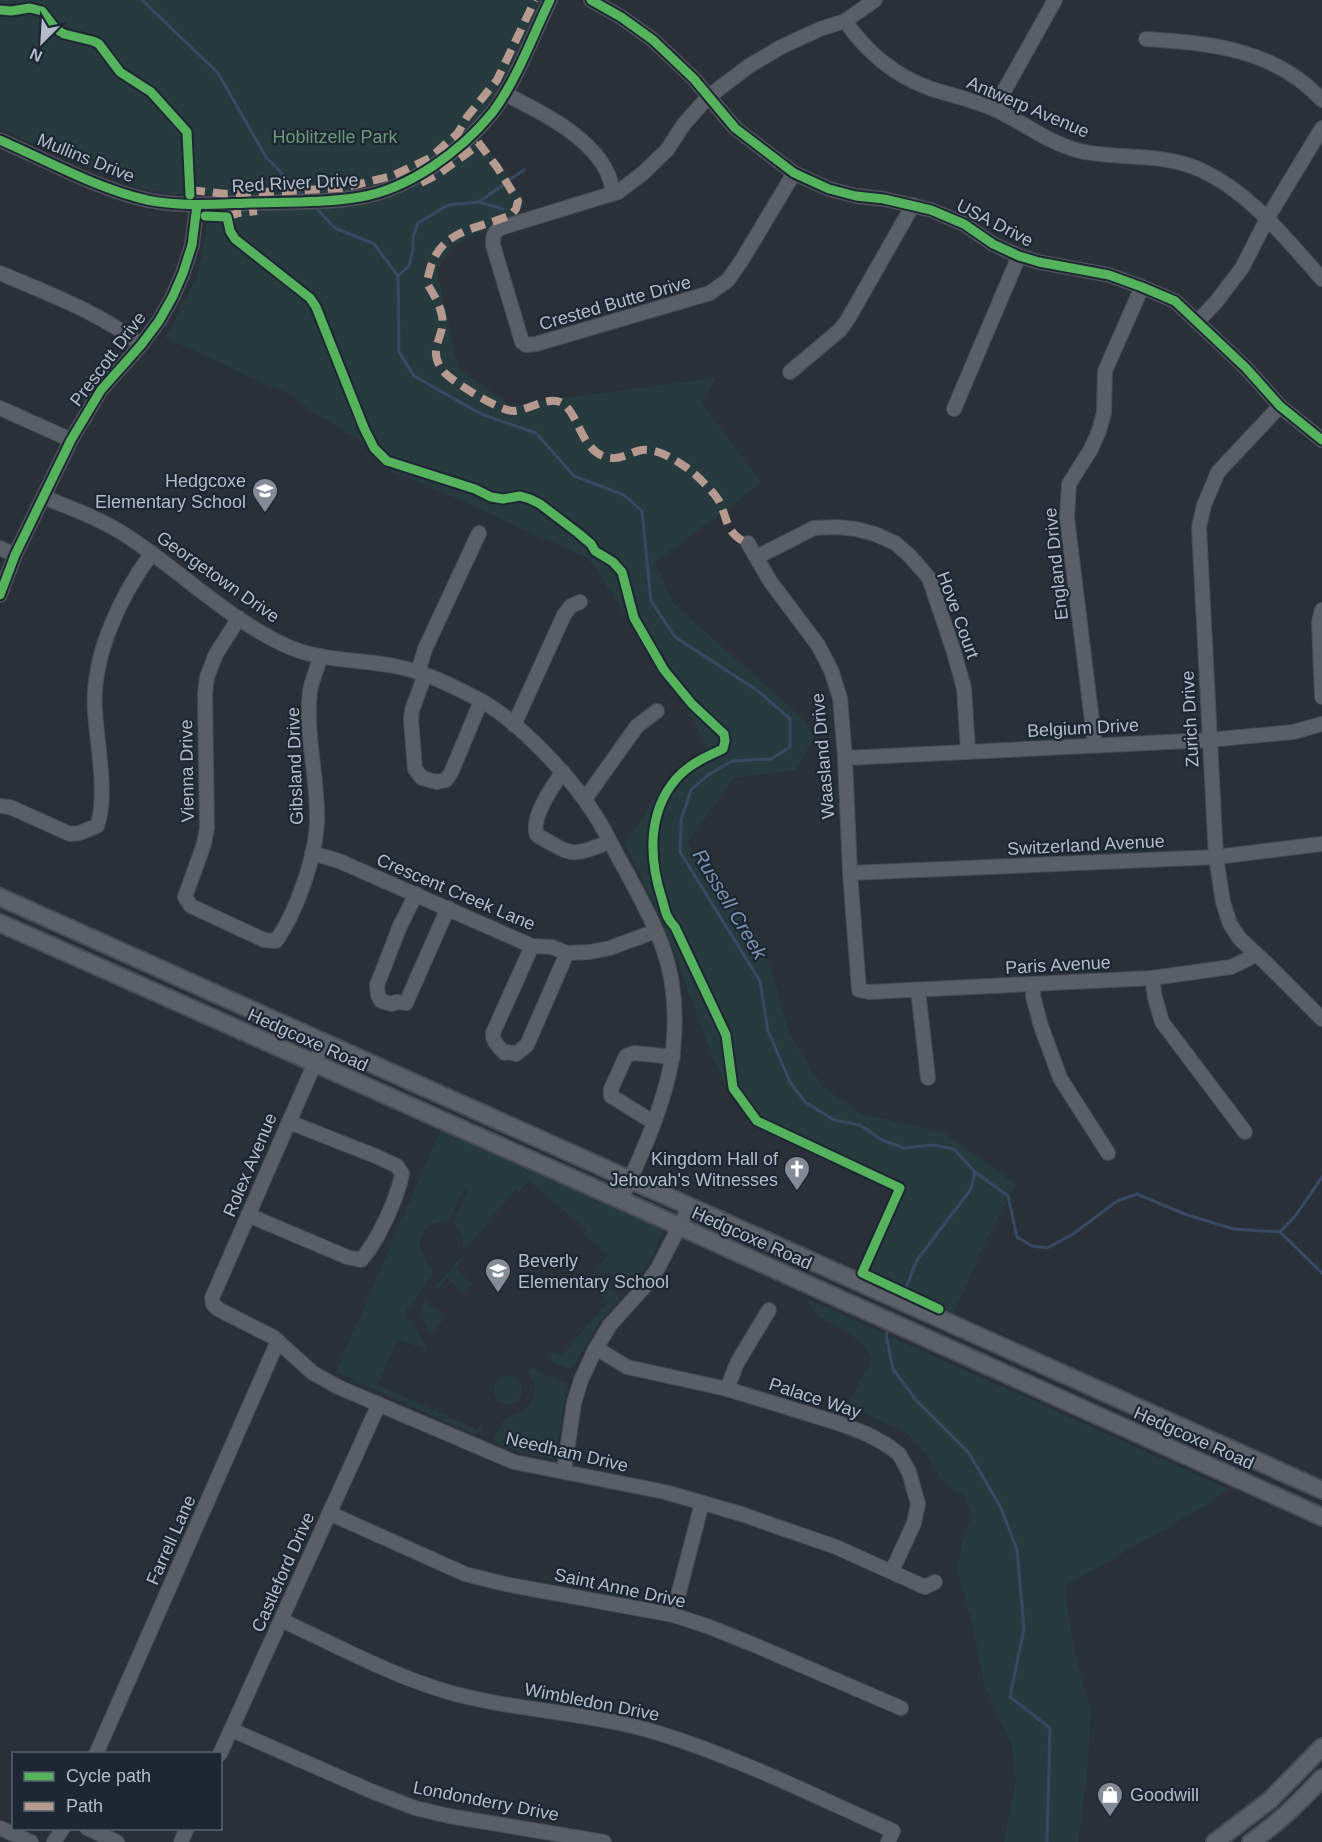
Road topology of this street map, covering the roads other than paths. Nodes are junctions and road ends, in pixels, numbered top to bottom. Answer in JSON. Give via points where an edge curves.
{"nodes":[{"id":1,"x":550,"y":0,"type":"edge"},
{"id":2,"x":591,"y":0,"type":"edge"},
{"id":3,"x":875,"y":0,"type":"edge"},
{"id":4,"x":1055,"y":0,"type":"edge"},
{"id":5,"x":845,"y":21,"type":"junction"},
{"id":6,"x":1146,"y":39,"type":"dead end"},
{"id":7,"x":505,"y":94,"type":"junction"},
{"id":8,"x":708,"y":97,"type":"junction"},
{"id":9,"x":1322,"y":100,"type":"edge"},
{"id":10,"x":994,"y":109,"type":"junction"},
{"id":11,"x":1322,"y":128,"type":"edge"},
{"id":12,"x":0,"y":140,"type":"edge"},
{"id":13,"x":794,"y":173,"type":"junction"},
{"id":14,"x":618,"y":192,"type":"junction"},
{"id":15,"x":197,"y":205,"type":"junction"},
{"id":16,"x":913,"y":205,"type":"junction"},
{"id":17,"x":1268,"y":217,"type":"junction"},
{"id":18,"x":1019,"y":256,"type":"junction"},
{"id":19,"x":0,"y":273,"type":"edge"},
{"id":20,"x":1322,"y":279,"type":"edge"},
{"id":21,"x":1143,"y":287,"type":"junction"},
{"id":22,"x":1197,"y":322,"type":"junction"},
{"id":23,"x":141,"y":345,"type":"junction"},
{"id":24,"x":790,"y":372,"type":"dead end"},
{"id":25,"x":1280,"y":406,"type":"junction"},
{"id":26,"x":0,"y":408,"type":"edge"},
{"id":27,"x":954,"y":410,"type":"dead end"},
{"id":28,"x":71,"y":440,"type":"junction"},
{"id":29,"x":1322,"y":440,"type":"edge"},
{"id":30,"x":43,"y":497,"type":"junction"},
{"id":31,"x":479,"y":532,"type":"dead end"},
{"id":32,"x":748,"y":543,"type":"dead end"},
{"id":33,"x":0,"y":548,"type":"edge"},
{"id":34,"x":152,"y":553,"type":"junction"},
{"id":35,"x":15,"y":555,"type":"junction"},
{"id":36,"x":757,"y":557,"type":"junction"},
{"id":37,"x":0,"y":595,"type":"edge"},
{"id":38,"x":580,"y":602,"type":"dead end"},
{"id":39,"x":1322,"y":610,"type":"edge"},
{"id":40,"x":238,"y":618,"type":"junction"},
{"id":41,"x":321,"y":656,"type":"junction"},
{"id":42,"x":422,"y":673,"type":"junction"},
{"id":43,"x":1322,"y":698,"type":"edge"},
{"id":44,"x":482,"y":701,"type":"junction"},
{"id":45,"x":657,"y":711,"type":"dead end"},
{"id":46,"x":1322,"y":724,"type":"edge"},
{"id":47,"x":514,"y":725,"type":"junction"},
{"id":48,"x":1209,"y":740,"type":"junction"},
{"id":49,"x":1095,"y":745,"type":"junction"},
{"id":50,"x":968,"y":751,"type":"junction"},
{"id":51,"x":845,"y":758,"type":"junction"},
{"id":52,"x":563,"y":772,"type":"junction"},
{"id":53,"x":585,"y":799,"type":"junction"},
{"id":54,"x":0,"y":806,"type":"edge"},
{"id":55,"x":609,"y":842,"type":"junction"},
{"id":56,"x":1322,"y":844,"type":"edge"},
{"id":57,"x":312,"y":853,"type":"junction"},
{"id":58,"x":1216,"y":857,"type":"junction"},
{"id":59,"x":850,"y":873,"type":"junction"},
{"id":60,"x":416,"y":894,"type":"junction"},
{"id":61,"x":0,"y":897,"type":"edge"},
{"id":62,"x":448,"y":908,"type":"junction"},
{"id":63,"x":0,"y":923,"type":"edge"},
{"id":64,"x":656,"y":931,"type":"junction"},
{"id":65,"x":276,"y":941,"type":"joint"},
{"id":66,"x":532,"y":946,"type":"junction"},
{"id":67,"x":567,"y":953,"type":"junction"},
{"id":68,"x":1256,"y":955,"type":"junction"},
{"id":69,"x":1152,"y":978,"type":"junction"},
{"id":70,"x":1034,"y":984,"type":"junction"},
{"id":71,"x":859,"y":990,"type":"joint"},
{"id":72,"x":918,"y":990,"type":"junction"},
{"id":73,"x":1322,"y":1019,"type":"edge"},
{"id":74,"x":324,"y":1042,"type":"junction"},
{"id":75,"x":673,"y":1057,"type":"junction"},
{"id":76,"x":314,"y":1064,"type":"junction"},
{"id":77,"x":928,"y":1078,"type":"dead end"},
{"id":78,"x":289,"y":1122,"type":"junction"},
{"id":79,"x":653,"y":1122,"type":"junction"},
{"id":80,"x":1245,"y":1132,"type":"dead end"},
{"id":81,"x":1108,"y":1153,"type":"dead end"},
{"id":82,"x":631,"y":1179,"type":"junction"},
{"id":83,"x":621,"y":1200,"type":"junction"},
{"id":84,"x":690,"y":1206,"type":"junction"},
{"id":85,"x":248,"y":1215,"type":"junction"},
{"id":86,"x":680,"y":1227,"type":"junction"},
{"id":87,"x":213,"y":1304,"type":"joint"},
{"id":88,"x":769,"y":1310,"type":"dead end"},
{"id":89,"x":278,"y":1341,"type":"junction"},
{"id":90,"x":596,"y":1348,"type":"junction"},
{"id":91,"x":1046,"y":1366,"type":"junction"},
{"id":92,"x":1036,"y":1388,"type":"junction"},
{"id":93,"x":727,"y":1389,"type":"junction"},
{"id":94,"x":379,"y":1404,"type":"junction"},
{"id":95,"x":1226,"y":1447,"type":"junction"},
{"id":96,"x":1216,"y":1469,"type":"junction"},
{"id":97,"x":564,"y":1471,"type":"junction"},
{"id":98,"x":1322,"y":1490,"type":"edge"},
{"id":99,"x":702,"y":1503,"type":"junction"},
{"id":100,"x":330,"y":1513,"type":"junction"},
{"id":101,"x":1322,"y":1517,"type":"edge"},
{"id":102,"x":892,"y":1571,"type":"junction"},
{"id":103,"x":935,"y":1582,"type":"dead end"},
{"id":104,"x":673,"y":1615,"type":"junction"},
{"id":105,"x":281,"y":1620,"type":"junction"},
{"id":106,"x":901,"y":1708,"type":"dead end"},
{"id":107,"x":231,"y":1730,"type":"junction"},
{"id":108,"x":1322,"y":1747,"type":"edge"},
{"id":109,"x":97,"y":1752,"type":"edge"},
{"id":110,"x":221,"y":1752,"type":"edge"},
{"id":111,"x":1322,"y":1778,"type":"edge"},
{"id":112,"x":1240,"y":1824,"type":"junction"},
{"id":113,"x":0,"y":1828,"type":"edge"},
{"id":114,"x":91,"y":1830,"type":"edge"},
{"id":115,"x":890,"y":1836,"type":"edge"},
{"id":116,"x":31,"y":1842,"type":"edge"},
{"id":117,"x":117,"y":1842,"type":"edge"},
{"id":118,"x":604,"y":1842,"type":"edge"},
{"id":119,"x":1215,"y":1842,"type":"edge"},
{"id":120,"x":1250,"y":1842,"type":"edge"}],
"edges":[{"from":1,"to":7,"type":"street","name":"Red River Drive"},
{"from":2,"to":8,"type":"street","name":"USA Drive","via":[[653,40]]},
{"from":3,"to":5,"type":"street"},
{"from":4,"to":10,"type":"street"},
{"from":5,"to":8,"type":"street","via":[[763,56]]},
{"from":5,"to":10,"type":"street","name":"Antwerp Avenue","via":[[858,40],[900,75]]},
{"from":6,"to":9,"type":"street","via":[[1244,51],[1295,77]]},
{"from":7,"to":14,"type":"street","via":[[546,114],[572,133],[592,151]]},
{"from":7,"to":15,"type":"street","name":"Red River Drive","via":[[472,135],[439,163],[387,191],[353,198]]},
{"from":8,"to":13,"type":"street","name":"USA Drive","via":[[735,128]]},
{"from":8,"to":14,"type":"street","via":[[667,150]]},
{"from":10,"to":17,"type":"street","name":"Antwerp Avenue","via":[[1078,150],[1149,156],[1199,169],[1225,182]]},
{"from":11,"to":17,"type":"street"},
{"from":12,"to":15,"type":"street","name":"Mullins Drive","via":[[102,185],[148,200]]},
{"from":13,"to":14,"type":"street","name":"Crested Butte Drive","via":[[728,280],[710,293],[526,345],[513,318],[493,236],[500,228]]},
{"from":13,"to":16,"type":"street","name":"USA Drive","via":[[829,189]]},
{"from":15,"to":23,"type":"street","name":"Prescott Drive","via":[[192,245],[183,273],[159,321]]},
{"from":16,"to":18,"type":"street","name":"USA Drive","via":[[964,224]]},
{"from":16,"to":24,"type":"street","via":[[848,320]]},
{"from":17,"to":20,"type":"street","name":"Antwerp Avenue"},
{"from":17,"to":22,"type":"street","via":[[1242,268]]},
{"from":18,"to":21,"type":"street","name":"USA Drive","via":[[1109,275]]},
{"from":18,"to":27,"type":"street"},
{"from":19,"to":23,"type":"street","via":[[100,317]]},
{"from":21,"to":22,"type":"street","name":"USA Drive","via":[[1175,301]]},
{"from":21,"to":49,"type":"street","name":"England Drive","via":[[1105,371],[1104,413],[1099,431],[1069,484],[1067,518]]},
{"from":22,"to":25,"type":"street","name":"USA Drive"},
{"from":23,"to":28,"type":"street","name":"Prescott Drive","via":[[101,390]]},
{"from":25,"to":29,"type":"street","name":"USA Drive"},
{"from":25,"to":48,"type":"street","name":"Zurich Drive","via":[[1218,472],[1199,527]]},
{"from":26,"to":28,"type":"street"},
{"from":28,"to":30,"type":"street","name":"Prescott Drive"},
{"from":30,"to":34,"type":"street","name":"Georgetown Drive","via":[[103,522]]},
{"from":30,"to":35,"type":"street","name":"Prescott Drive"},
{"from":31,"to":42,"type":"street","via":[[425,649]]},
{"from":32,"to":36,"type":"street","name":"Waasland Drive"},
{"from":33,"to":35,"type":"street"},
{"from":34,"to":40,"type":"street","name":"Georgetown Drive"},
{"from":34,"to":54,"type":"street","via":[[112,625],[96,681],[94,708],[102,802],[97,826],[70,834]]},
{"from":35,"to":37,"type":"street","name":"Prescott Drive"},
{"from":36,"to":50,"type":"street","name":"Hove Court","via":[[814,528],[856,529],[896,543],[928,578],[950,639],[964,688]]},
{"from":36,"to":51,"type":"street","name":"Waasland Drive","via":[[831,670],[840,698]]},
{"from":38,"to":47,"type":"street","via":[[564,615]]},
{"from":39,"to":43,"type":"street"},
{"from":40,"to":41,"type":"street","name":"Georgetown Drive","via":[[291,648]]},
{"from":40,"to":65,"type":"street","name":"Vienna Drive","via":[[207,677],[207,828],[185,897],[191,906],[264,940]]},
{"from":41,"to":42,"type":"street","name":"Georgetown Drive"},
{"from":41,"to":57,"type":"street","name":"Gibsland Drive","via":[[310,690],[317,818]]},
{"from":42,"to":44,"type":"street","name":"Georgetown Drive"},
{"from":42,"to":44,"type":"street","via":[[411,720],[415,769],[422,778],[446,780]]},
{"from":44,"to":47,"type":"street","name":"Georgetown Drive"},
{"from":45,"to":53,"type":"street","via":[[637,726]]},
{"from":46,"to":48,"type":"street","name":"Belgium Drive","via":[[1293,732]]},
{"from":47,"to":52,"type":"street","name":"Georgetown Drive"},
{"from":48,"to":49,"type":"street","name":"Belgium Drive"},
{"from":48,"to":58,"type":"street","name":"Zurich Drive"},
{"from":49,"to":50,"type":"street","name":"Belgium Drive"},
{"from":50,"to":51,"type":"street","name":"Belgium Drive"},
{"from":51,"to":59,"type":"street","name":"Waasland Drive"},
{"from":52,"to":53,"type":"street","name":"Georgetown Drive"},
{"from":52,"to":55,"type":"street","via":[[536,819],[537,835],[576,854]]},
{"from":53,"to":55,"type":"street","name":"Georgetown Drive"},
{"from":55,"to":64,"type":"street","name":"Georgetown Drive"},
{"from":56,"to":58,"type":"street","name":"Switzerland Avenue"},
{"from":57,"to":60,"type":"street","name":"Crescent Creek Lane"},
{"from":57,"to":65,"type":"street","name":"Gibsland Drive","via":[[285,929]]},
{"from":58,"to":59,"type":"street","name":"Switzerland Avenue"},
{"from":58,"to":68,"type":"street","name":"Zurich Drive","via":[[1230,924]]},
{"from":59,"to":71,"type":"street","name":"Waasland Drive"},
{"from":60,"to":62,"type":"street","name":"Crescent Creek Lane"},
{"from":60,"to":62,"type":"street","via":[[377,985],[381,1001],[406,1003]]},
{"from":61,"to":74,"type":"main road","name":"Hedgcoxe Road"},
{"from":62,"to":66,"type":"street","name":"Crescent Creek Lane"},
{"from":63,"to":76,"type":"main road","name":"Hedgcoxe Road"},
{"from":64,"to":67,"type":"street","name":"Crescent Creek Lane","via":[[610,948]]},
{"from":64,"to":75,"type":"street","name":"Georgetown Drive","via":[[670,972]]},
{"from":66,"to":67,"type":"street","name":"Crescent Creek Lane"},
{"from":66,"to":67,"type":"street","via":[[493,1033],[505,1053],[516,1054],[528,1046]]},
{"from":68,"to":69,"type":"street","name":"Paris Avenue","via":[[1230,967]]},
{"from":68,"to":73,"type":"street","name":"Zurich Drive"},
{"from":69,"to":70,"type":"street","name":"Paris Avenue"},
{"from":69,"to":80,"type":"street","via":[[1162,1022]]},
{"from":70,"to":72,"type":"street","name":"Paris Avenue"},
{"from":70,"to":81,"type":"street","via":[[1041,1026],[1060,1078]]},
{"from":71,"to":72,"type":"street","name":"Paris Avenue"},
{"from":72,"to":77,"type":"street"},
{"from":74,"to":76,"type":"street","name":"Rolex Avenue"},
{"from":74,"to":82,"type":"main road","name":"Hedgcoxe Road"},
{"from":75,"to":79,"type":"street","name":"Georgetown Drive"},
{"from":75,"to":79,"type":"street","via":[[634,1053],[626,1056],[610,1089],[611,1096],[620,1103]]},
{"from":76,"to":78,"type":"street","name":"Rolex Avenue"},
{"from":76,"to":83,"type":"main road","name":"Hedgcoxe Road"},
{"from":78,"to":85,"type":"street","name":"Rolex Avenue"},
{"from":78,"to":85,"type":"street","via":[[397,1166],[402,1174],[400,1185],[372,1248],[362,1260]]},
{"from":79,"to":82,"type":"street","name":"Georgetown Drive"},
{"from":82,"to":83,"type":"street","name":"Georgetown Drive"},
{"from":82,"to":84,"type":"main road","name":"Hedgcoxe Road"},
{"from":83,"to":86,"type":"main road","name":"Hedgcoxe Road"},
{"from":84,"to":86,"type":"street"},
{"from":84,"to":91,"type":"main road","name":"Hedgcoxe Road"},
{"from":85,"to":87,"type":"street","name":"Rolex Avenue"},
{"from":86,"to":90,"type":"street","via":[[658,1268],[610,1325]]},
{"from":86,"to":92,"type":"main road","name":"Hedgcoxe Road"},
{"from":87,"to":89,"type":"street","name":"Needham Drive"},
{"from":88,"to":93,"type":"street","via":[[737,1363]]},
{"from":89,"to":94,"type":"street","name":"Needham Drive","via":[[313,1373]]},
{"from":89,"to":109,"type":"street","name":"Farrell Lane"},
{"from":90,"to":93,"type":"street","name":"Palace Way","via":[[627,1367]]},
{"from":90,"to":97,"type":"street","via":[[574,1402]]},
{"from":91,"to":92,"type":"main road"},
{"from":91,"to":95,"type":"main road","name":"Hedgcoxe Road"},
{"from":92,"to":96,"type":"main road","name":"Hedgcoxe Road"},
{"from":93,"to":102,"type":"street","name":"Palace Way","via":[[848,1426],[899,1454],[914,1485],[918,1504],[914,1523]]},
{"from":94,"to":97,"type":"street","name":"Needham Drive","via":[[514,1462]]},
{"from":94,"to":100,"type":"street","name":"Castleford Drive"},
{"from":95,"to":96,"type":"main road"},
{"from":95,"to":98,"type":"main road","name":"Hedgcoxe Road"},
{"from":96,"to":101,"type":"main road","name":"Hedgcoxe Road"},
{"from":97,"to":99,"type":"street","name":"Needham Drive"},
{"from":99,"to":102,"type":"street","name":"Needham Drive","via":[[836,1546]]},
{"from":99,"to":104,"type":"street"},
{"from":100,"to":104,"type":"street","name":"Saint Anne Drive","via":[[465,1574]]},
{"from":100,"to":105,"type":"street","name":"Castleford Drive"},
{"from":102,"to":103,"type":"street","name":"Needham Drive","via":[[925,1587]]},
{"from":104,"to":106,"type":"street","name":"Saint Anne Drive"},
{"from":105,"to":107,"type":"street","name":"Castleford Drive"},
{"from":105,"to":115,"type":"street","name":"Wimbledon Drive","via":[[412,1680],[448,1692],[607,1720],[705,1748]]},
{"from":107,"to":110,"type":"street","name":"Castleford Drive"},
{"from":107,"to":118,"type":"street","name":"Londonderry Drive","via":[[415,1808]]},
{"from":108,"to":112,"type":"main road","via":[[1270,1800]]},
{"from":111,"to":120,"type":"main road","via":[[1271,1828]]},
{"from":112,"to":119,"type":"main road"},
{"from":112,"to":120,"type":"street"},
{"from":113,"to":116,"type":"street"},
{"from":114,"to":117,"type":"street"}]}
